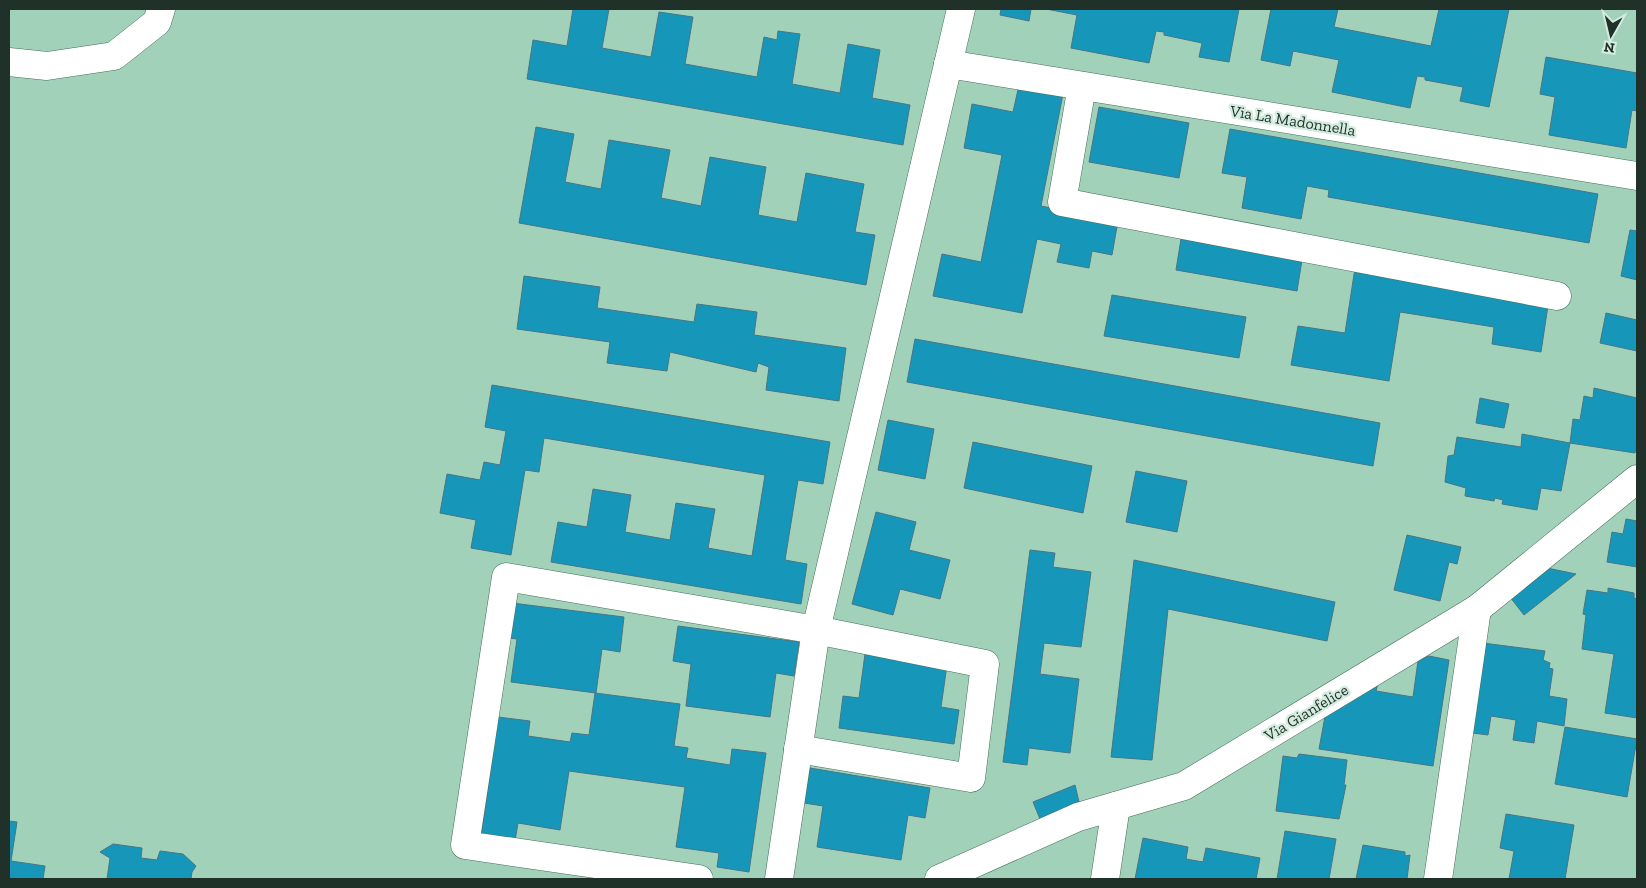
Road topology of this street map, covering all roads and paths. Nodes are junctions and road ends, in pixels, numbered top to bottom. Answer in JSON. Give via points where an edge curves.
{"nodes":[{"id":1,"x":161,"y":9,"type":"edge"},
{"id":2,"x":961,"y":9,"type":"edge"},
{"id":3,"x":9,"y":62,"type":"edge"},
{"id":4,"x":948,"y":64,"type":"junction"},
{"id":5,"x":1082,"y":86,"type":"junction"},
{"id":6,"x":1637,"y":176,"type":"edge"},
{"id":7,"x":1557,"y":296,"type":"dead end"},
{"id":8,"x":1637,"y":480,"type":"edge"},
{"id":9,"x":1477,"y":609,"type":"junction"},
{"id":10,"x":816,"y":630,"type":"junction"},
{"id":11,"x":798,"y":749,"type":"junction"},
{"id":12,"x":1116,"y":806,"type":"junction"},
{"id":13,"x":699,"y":879,"type":"edge"},
{"id":14,"x":779,"y":879,"type":"edge"},
{"id":15,"x":939,"y":879,"type":"edge"},
{"id":16,"x":1105,"y":879,"type":"edge"},
{"id":17,"x":1438,"y":879,"type":"edge"}],
"edges":[{"from":1,"to":3,"type":"street","via":[[157,22],[114,56],[47,66]]},
{"from":2,"to":4,"type":"street"},
{"from":4,"to":5,"type":"street","name":"Via La Madonnella"},
{"from":4,"to":10,"type":"street"},
{"from":5,"to":6,"type":"street","name":"Via La Madonnella"},
{"from":5,"to":7,"type":"street","via":[[1062,202]]},
{"from":8,"to":9,"type":"street","name":"Via Gianfelice"},
{"from":9,"to":12,"type":"street","name":"Via Gianfelice","via":[[1184,786]]},
{"from":9,"to":17,"type":"street"},
{"from":10,"to":11,"type":"street"},
{"from":10,"to":11,"type":"street","via":[[985,664],[970,778]]},
{"from":10,"to":13,"type":"street","via":[[506,577],[465,845]]},
{"from":11,"to":14,"type":"street"},
{"from":12,"to":15,"type":"street","name":"Via Gianfelice","via":[[1078,816]]},
{"from":12,"to":16,"type":"street"}]}
